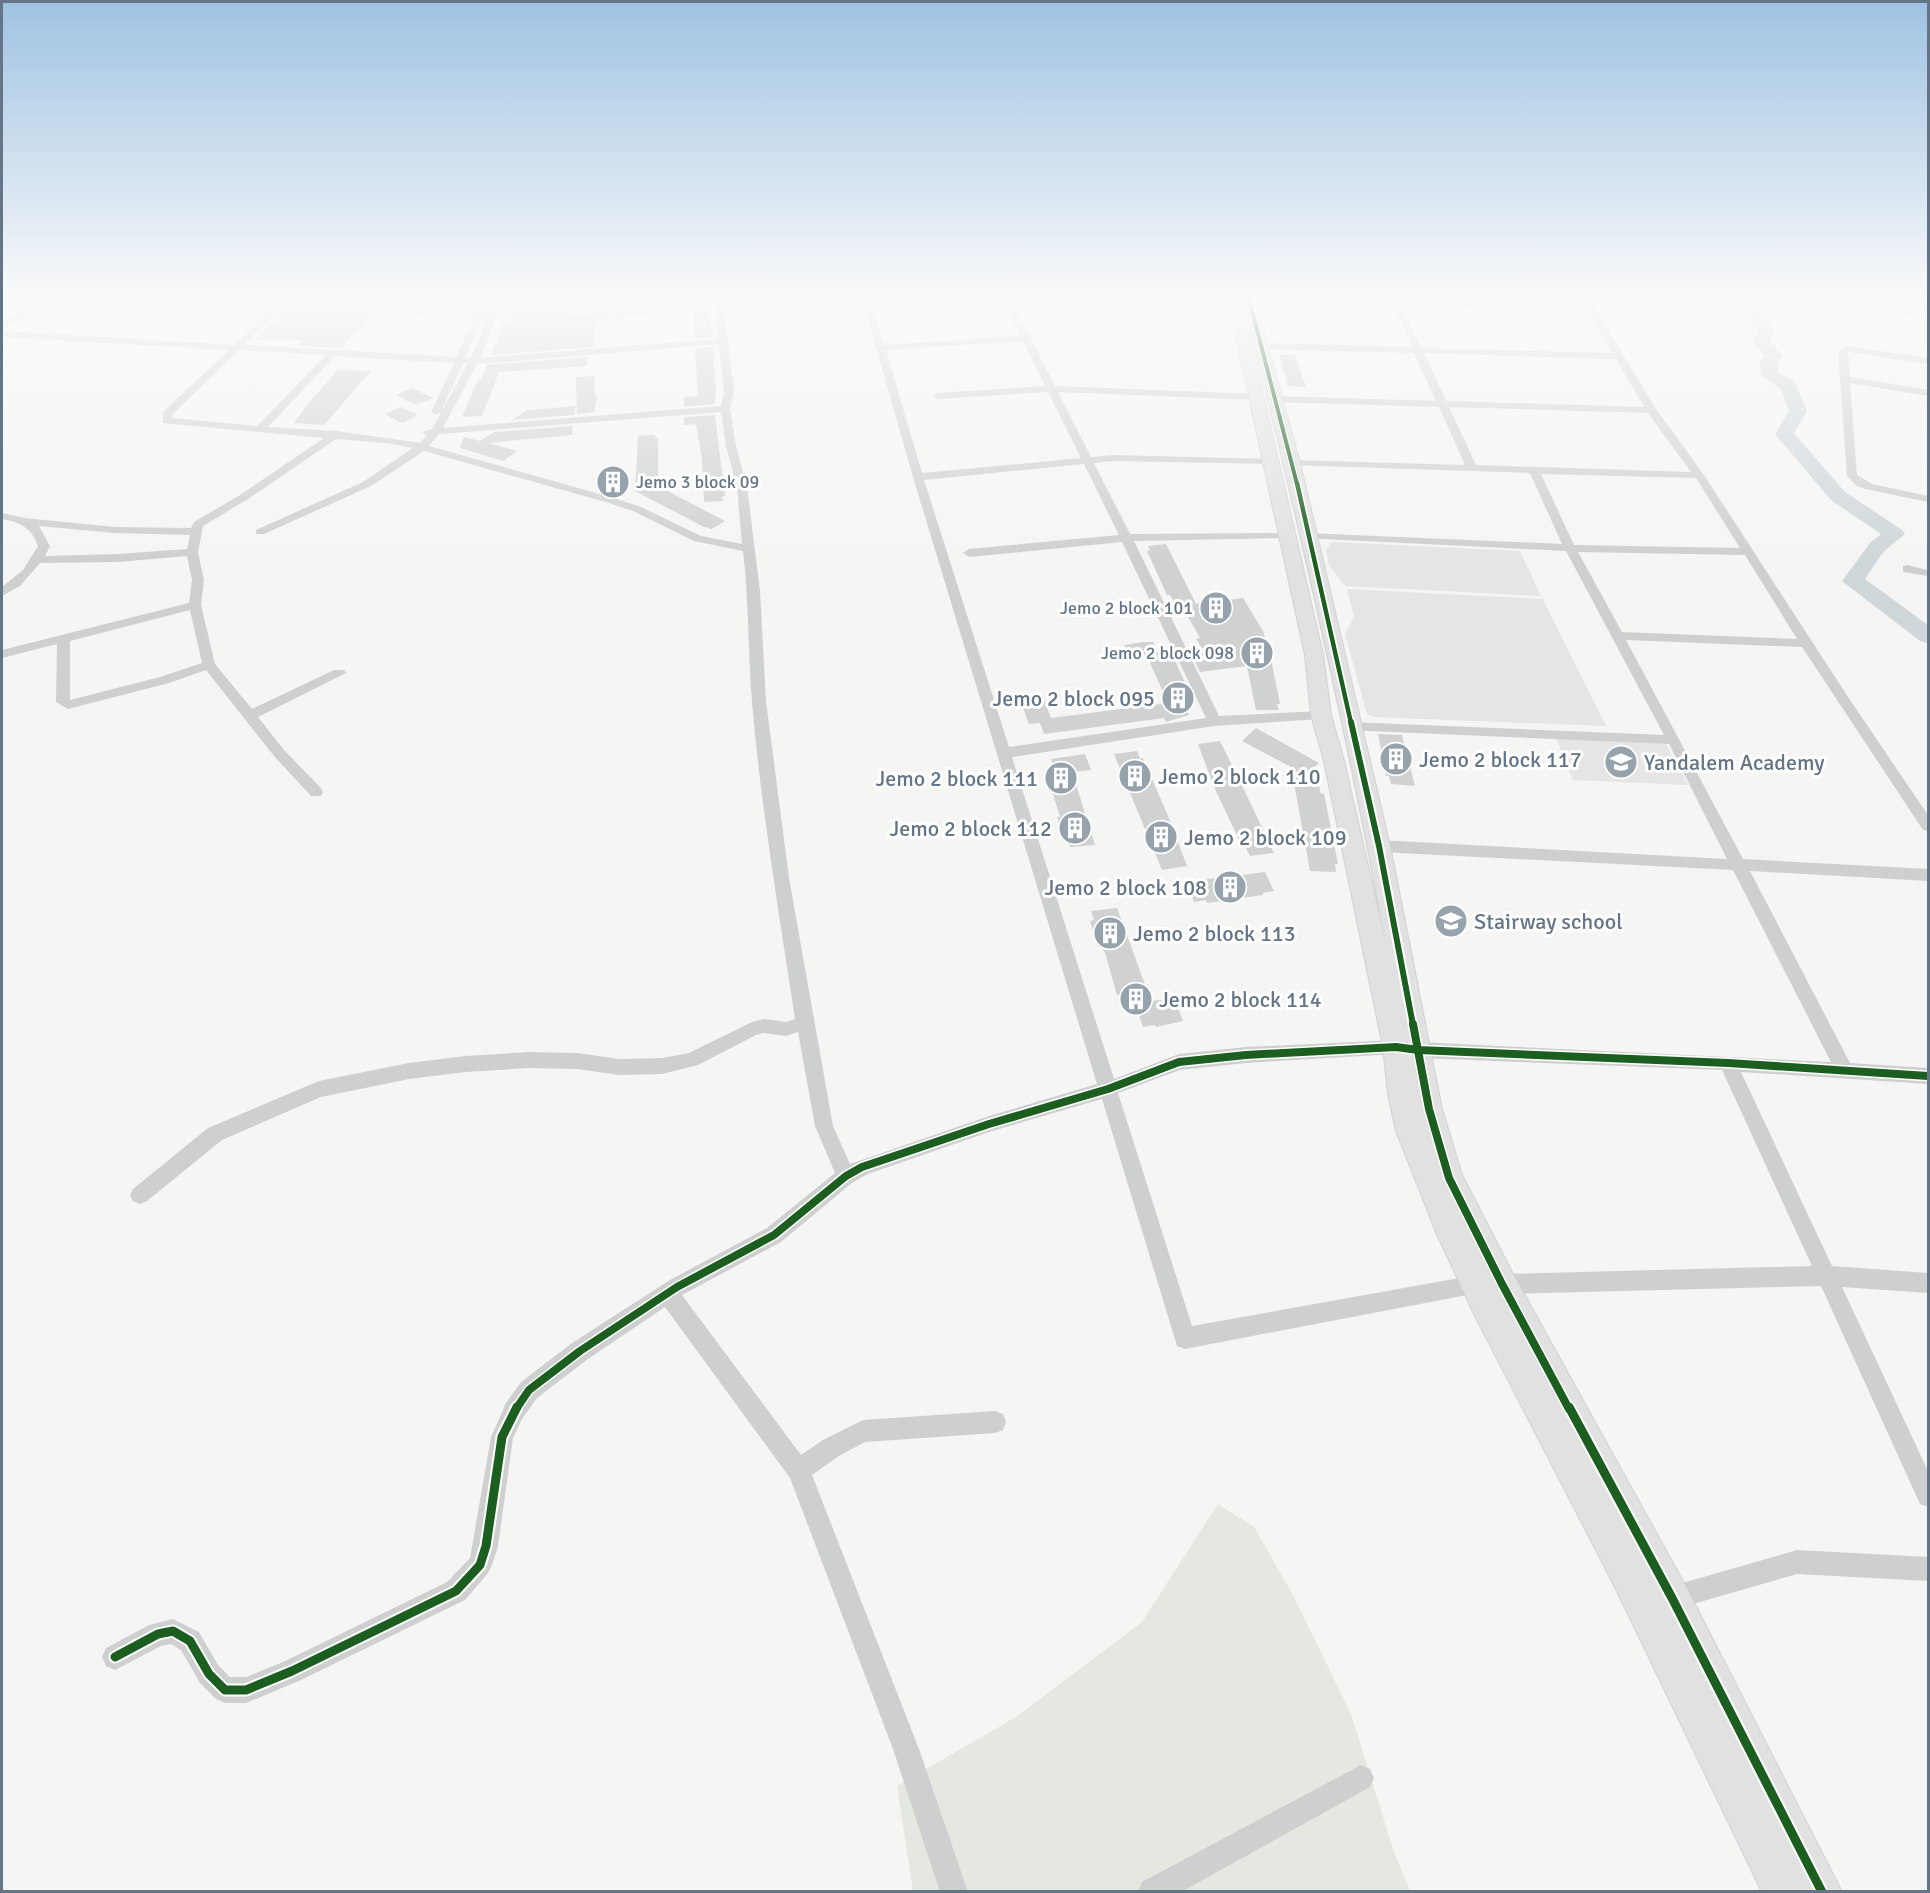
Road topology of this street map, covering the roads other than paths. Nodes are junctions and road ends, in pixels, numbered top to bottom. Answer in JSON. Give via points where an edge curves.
{"nodes":[{"id":1,"x":199,"y":383,"type":"edge"},
{"id":2,"x":304,"y":383,"type":"edge"},
{"id":3,"x":450,"y":383,"type":"edge"},
{"id":4,"x":461,"y":383,"type":"edge"},
{"id":5,"x":728,"y":383,"type":"edge"},
{"id":6,"x":891,"y":383,"type":"edge"},
{"id":7,"x":1049,"y":383,"type":"edge"},
{"id":8,"x":1262,"y":383,"type":"edge"},
{"id":9,"x":1266,"y":383,"type":"edge"},
{"id":10,"x":1434,"y":383,"type":"edge"},
{"id":11,"x":1635,"y":383,"type":"edge"},
{"id":12,"x":1844,"y":383,"type":"edge"},
{"id":13,"x":1870,"y":383,"type":"edge"},
{"id":14,"x":1052,"y":390,"type":"junction"},
{"id":15,"x":1929,"y":393,"type":"edge"},
{"id":16,"x":938,"y":396,"type":"dead end"},
{"id":17,"x":1444,"y":405,"type":"junction"},
{"id":18,"x":1268,"y":407,"type":"junction"},
{"id":19,"x":725,"y":410,"type":"junction"},
{"id":20,"x":1651,"y":410,"type":"junction"},
{"id":21,"x":261,"y":428,"type":"junction"},
{"id":22,"x":431,"y":433,"type":"junction"},
{"id":23,"x":336,"y":434,"type":"junction"},
{"id":24,"x":418,"y":448,"type":"junction"},
{"id":25,"x":1086,"y":460,"type":"junction"},
{"id":26,"x":1282,"y":462,"type":"junction"},
{"id":27,"x":1472,"y":469,"type":"junction"},
{"id":28,"x":1534,"y":470,"type":"junction"},
{"id":29,"x":1699,"y":475,"type":"junction"},
{"id":30,"x":918,"y":477,"type":"junction"},
{"id":31,"x":1929,"y":499,"type":"edge"},
{"id":32,"x":2,"y":516,"type":"edge"},
{"id":33,"x":24,"y":521,"type":"junction"},
{"id":34,"x":195,"y":532,"type":"junction"},
{"id":35,"x":260,"y":532,"type":"dead end"},
{"id":36,"x":1296,"y":535,"type":"junction"},
{"id":37,"x":1126,"y":538,"type":"junction"},
{"id":38,"x":1570,"y":548,"type":"junction"},
{"id":39,"x":748,"y":549,"type":"junction"},
{"id":40,"x":192,"y":552,"type":"junction"},
{"id":41,"x":1749,"y":552,"type":"junction"},
{"id":42,"x":969,"y":553,"type":"dead end"},
{"id":43,"x":38,"y":560,"type":"junction"},
{"id":44,"x":1907,"y":569,"type":"dead end"},
{"id":45,"x":1929,"y":573,"type":"edge"},
{"id":46,"x":2,"y":592,"type":"edge"},
{"id":47,"x":195,"y":605,"type":"junction"},
{"id":48,"x":1618,"y":636,"type":"junction"},
{"id":49,"x":64,"y":637,"type":"junction"},
{"id":50,"x":1807,"y":643,"type":"junction"},
{"id":51,"x":2,"y":654,"type":"edge"},
{"id":52,"x":1324,"y":656,"type":"junction"},
{"id":53,"x":209,"y":665,"type":"junction"},
{"id":54,"x":339,"y":673,"type":"dead end"},
{"id":55,"x":1321,"y":715,"type":"junction"},
{"id":56,"x":249,"y":716,"type":"junction"},
{"id":57,"x":1214,"y":721,"type":"junction"},
{"id":58,"x":1350,"y":727,"type":"junction"},
{"id":59,"x":1674,"y":740,"type":"junction"},
{"id":60,"x":1004,"y":753,"type":"junction"},
{"id":61,"x":316,"y":792,"type":"dead end"},
{"id":62,"x":1929,"y":826,"type":"edge"},
{"id":63,"x":1379,"y":846,"type":"junction"},
{"id":64,"x":1739,"y":866,"type":"junction"},
{"id":65,"x":1929,"y":875,"type":"edge"},
{"id":66,"x":804,"y":1023,"type":"junction"},
{"id":67,"x":1407,"y":1048,"type":"junction"},
{"id":68,"x":1728,"y":1063,"type":"junction"},
{"id":69,"x":1845,"y":1072,"type":"junction"},
{"id":70,"x":1929,"y":1076,"type":"edge"},
{"id":71,"x":1108,"y":1089,"type":"junction"},
{"id":72,"x":846,"y":1176,"type":"junction"},
{"id":73,"x":140,"y":1195,"type":"dead end"},
{"id":74,"x":1826,"y":1276,"type":"junction"},
{"id":75,"x":1929,"y":1283,"type":"edge"},
{"id":76,"x":1489,"y":1285,"type":"junction"},
{"id":77,"x":668,"y":1293,"type":"junction"},
{"id":78,"x":995,"y":1422,"type":"dead end"},
{"id":79,"x":799,"y":1471,"type":"junction"},
{"id":80,"x":1929,"y":1496,"type":"edge"},
{"id":81,"x":1929,"y":1569,"type":"edge"},
{"id":82,"x":1672,"y":1598,"type":"junction"},
{"id":83,"x":115,"y":1658,"type":"dead end"},
{"id":84,"x":1361,"y":1778,"type":"dead end"},
{"id":85,"x":954,"y":1892,"type":"edge"},
{"id":86,"x":1152,"y":1892,"type":"edge"},
{"id":87,"x":1784,"y":1892,"type":"edge"},
{"id":88,"x":1822,"y":1892,"type":"edge"}],
"edges":[{"from":1,"to":21,"type":"street","via":[[166,417],[167,421]]},
{"from":2,"to":21,"type":"street"},
{"from":3,"to":22,"type":"street"},
{"from":4,"to":22,"type":"street"},
{"from":5,"to":19,"type":"street"},
{"from":6,"to":30,"type":"street"},
{"from":7,"to":14,"type":"street"},
{"from":8,"to":18,"type":"street"},
{"from":9,"to":18,"type":"street"},
{"from":10,"to":17,"type":"street"},
{"from":11,"to":20,"type":"street"},
{"from":12,"to":31,"type":"street","via":[[1852,476],[1869,488]]},
{"from":13,"to":15,"type":"street"},
{"from":14,"to":16,"type":"street"},
{"from":14,"to":18,"type":"street"},
{"from":14,"to":25,"type":"street"},
{"from":17,"to":18,"type":"street"},
{"from":17,"to":20,"type":"street"},
{"from":17,"to":27,"type":"street"},
{"from":18,"to":26,"type":"street"},
{"from":19,"to":22,"type":"street"},
{"from":19,"to":39,"type":"street","via":[[740,472]]},
{"from":20,"to":29,"type":"street"},
{"from":21,"to":23,"type":"street"},
{"from":22,"to":24,"type":"street"},
{"from":23,"to":24,"type":"street"},
{"from":23,"to":34,"type":"street","via":[[198,524]]},
{"from":24,"to":35,"type":"street","via":[[368,484]]},
{"from":24,"to":39,"type":"street","via":[[613,501],[698,539]]},
{"from":25,"to":26,"type":"street"},
{"from":25,"to":30,"type":"street"},
{"from":25,"to":37,"type":"street"},
{"from":26,"to":27,"type":"street"},
{"from":26,"to":36,"type":"street"},
{"from":27,"to":28,"type":"street"},
{"from":28,"to":29,"type":"street"},
{"from":28,"to":38,"type":"street"},
{"from":29,"to":41,"type":"street"},
{"from":30,"to":60,"type":"street"},
{"from":32,"to":33,"type":"street"},
{"from":33,"to":34,"type":"street","via":[[115,530]]},
{"from":33,"to":43,"type":"street","via":[[39,530],[44,546]]},
{"from":34,"to":40,"type":"street"},
{"from":36,"to":37,"type":"street"},
{"from":36,"to":38,"type":"street"},
{"from":36,"to":52,"type":"street"},
{"from":37,"to":42,"type":"street"},
{"from":37,"to":57,"type":"street"},
{"from":38,"to":41,"type":"street"},
{"from":38,"to":48,"type":"street"},
{"from":39,"to":66,"type":"street","via":[[759,701]]},
{"from":40,"to":43,"type":"street"},
{"from":40,"to":47,"type":"street","via":[[198,580]]},
{"from":41,"to":50,"type":"street"},
{"from":43,"to":46,"type":"street","via":[[23,578]]},
{"from":44,"to":45,"type":"street"},
{"from":47,"to":49,"type":"street"},
{"from":47,"to":53,"type":"street"},
{"from":48,"to":50,"type":"street"},
{"from":48,"to":59,"type":"street"},
{"from":49,"to":51,"type":"street"},
{"from":49,"to":53,"type":"street","via":[[64,704]]},
{"from":50,"to":62,"type":"street"},
{"from":52,"to":55,"type":"street"},
{"from":52,"to":58,"type":"street"},
{"from":53,"to":56,"type":"street"},
{"from":54,"to":56,"type":"street"},
{"from":55,"to":57,"type":"street"},
{"from":55,"to":67,"type":"street"},
{"from":56,"to":61,"type":"street"},
{"from":57,"to":60,"type":"street"},
{"from":58,"to":59,"type":"street"},
{"from":58,"to":63,"type":"street"},
{"from":59,"to":64,"type":"street"},
{"from":60,"to":71,"type":"street"},
{"from":63,"to":64,"type":"street"},
{"from":63,"to":67,"type":"street"},
{"from":64,"to":65,"type":"street"},
{"from":64,"to":69,"type":"street"},
{"from":66,"to":72,"type":"street","via":[[824,1126]]},
{"from":66,"to":73,"type":"street","via":[[786,1029],[752,1029],[692,1060],[662,1066],[508,1062],[409,1071],[319,1089],[215,1134]]},
{"from":67,"to":68,"type":"street"},
{"from":67,"to":71,"type":"street","via":[[1179,1062]]},
{"from":67,"to":76,"type":"street"},
{"from":68,"to":69,"type":"street"},
{"from":68,"to":74,"type":"street"},
{"from":69,"to":70,"type":"street"},
{"from":71,"to":72,"type":"street","via":[[989,1124]]},
{"from":71,"to":76,"type":"street","via":[[1185,1338]]},
{"from":72,"to":77,"type":"street","via":[[774,1235]]},
{"from":74,"to":75,"type":"street"},
{"from":74,"to":76,"type":"street"},
{"from":74,"to":80,"type":"street"},
{"from":76,"to":82,"type":"street"},
{"from":76,"to":87,"type":"street"},
{"from":77,"to":79,"type":"street"},
{"from":77,"to":83,"type":"street","via":[[529,1390],[514,1411],[502,1437],[480,1565],[456,1591],[246,1690],[225,1690],[209,1674],[190,1641],[173,1631],[158,1634]]},
{"from":78,"to":79,"type":"street","via":[[863,1431]]},
{"from":79,"to":85,"type":"street","via":[[906,1749]]},
{"from":81,"to":82,"type":"street","via":[[1797,1562]]},
{"from":82,"to":88,"type":"street"},
{"from":84,"to":86,"type":"street"}]}
